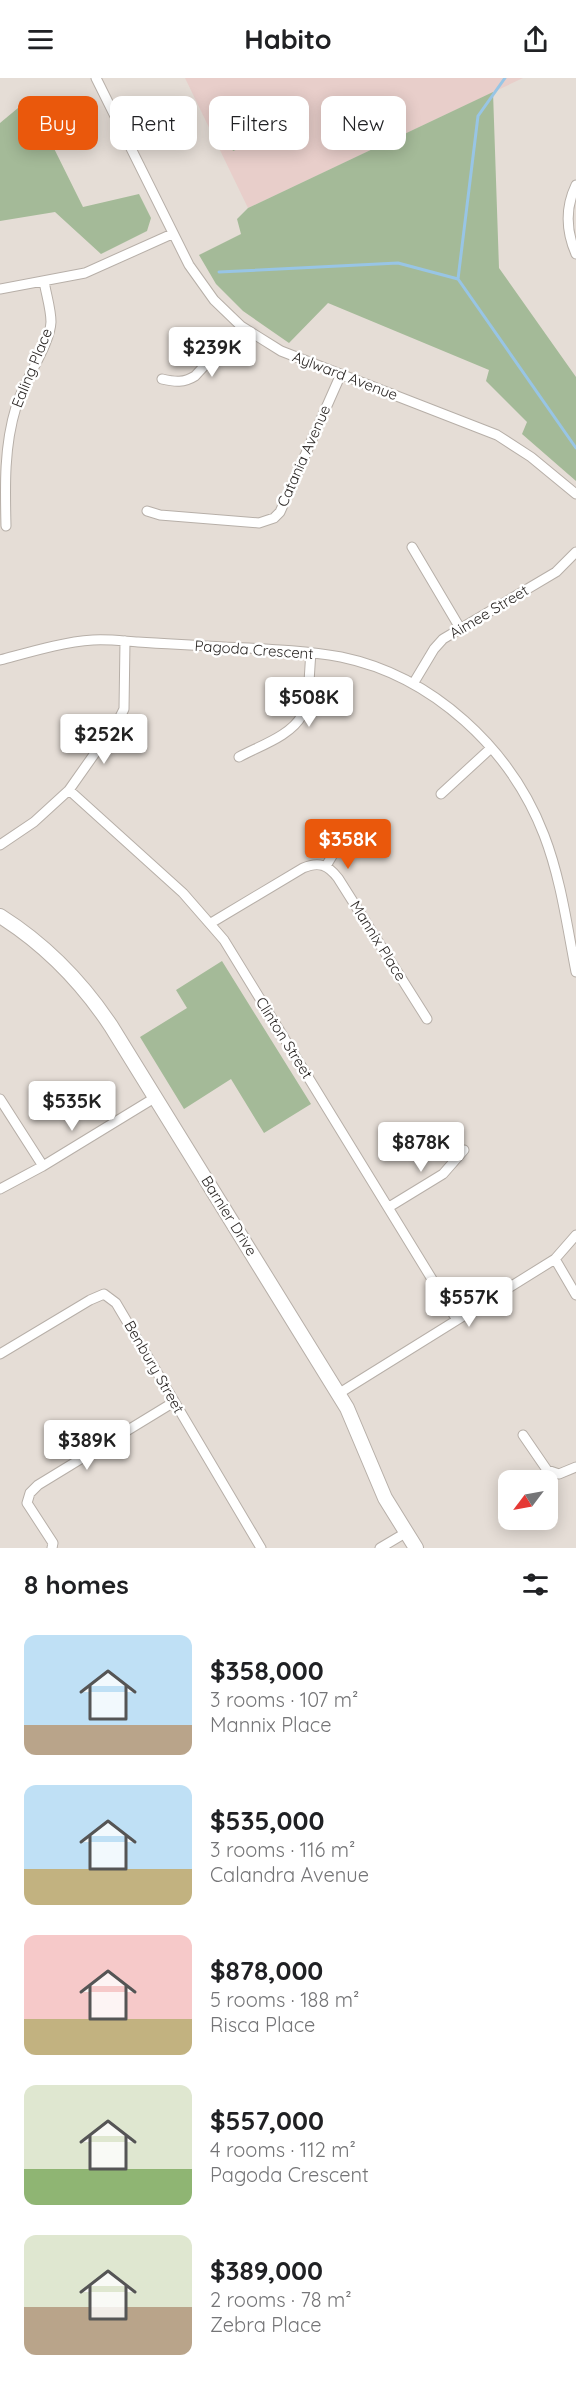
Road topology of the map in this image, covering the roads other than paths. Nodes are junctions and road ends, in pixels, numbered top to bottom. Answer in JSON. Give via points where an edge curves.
{"nodes":[{"id":1,"x":96,"y":78,"type":"edge"},
{"id":2,"x":576,"y":185,"type":"edge"},
{"id":3,"x":172,"y":234,"type":"junction"},
{"id":4,"x":576,"y":254,"type":"edge"},
{"id":5,"x":44,"y":281,"type":"junction"},
{"id":6,"x":0,"y":288,"type":"edge"},
{"id":7,"x":241,"y":326,"type":"junction"},
{"id":8,"x":341,"y":374,"type":"junction"},
{"id":9,"x":162,"y":379,"type":"dead end"},
{"id":10,"x":576,"y":494,"type":"edge"},
{"id":11,"x":147,"y":510,"type":"dead end"},
{"id":12,"x":6,"y":526,"type":"dead end"},
{"id":13,"x":412,"y":547,"type":"dead end"},
{"id":14,"x":576,"y":552,"type":"edge"},
{"id":15,"x":460,"y":628,"type":"junction"},
{"id":16,"x":125,"y":641,"type":"junction"},
{"id":17,"x":310,"y":653,"type":"junction"},
{"id":18,"x":0,"y":660,"type":"edge"},
{"id":19,"x":413,"y":684,"type":"junction"},
{"id":20,"x":491,"y":748,"type":"junction"},
{"id":21,"x":239,"y":757,"type":"dead end"},
{"id":22,"x":69,"y":790,"type":"junction"},
{"id":23,"x":441,"y":794,"type":"dead end"},
{"id":24,"x":0,"y":845,"type":"edge"},
{"id":25,"x":335,"y":851,"type":"dead end"},
{"id":26,"x":326,"y":866,"type":"junction"},
{"id":27,"x":0,"y":916,"type":"edge"},
{"id":28,"x":211,"y":923,"type":"junction"},
{"id":29,"x":576,"y":972,"type":"edge"},
{"id":30,"x":427,"y":1019,"type":"dead end"},
{"id":31,"x":156,"y":1097,"type":"junction"},
{"id":32,"x":0,"y":1100,"type":"edge"},
{"id":33,"x":464,"y":1150,"type":"dead end"},
{"id":34,"x":43,"y":1166,"type":"junction"},
{"id":35,"x":0,"y":1189,"type":"edge"},
{"id":36,"x":389,"y":1207,"type":"junction"},
{"id":37,"x":576,"y":1235,"type":"edge"},
{"id":38,"x":555,"y":1259,"type":"junction"},
{"id":39,"x":576,"y":1295,"type":"edge"},
{"id":40,"x":457,"y":1320,"type":"junction"},
{"id":41,"x":0,"y":1354,"type":"edge"},
{"id":42,"x":338,"y":1394,"type":"junction"},
{"id":43,"x":174,"y":1402,"type":"junction"},
{"id":44,"x":524,"y":1435,"type":"dead end"},
{"id":45,"x":576,"y":1467,"type":"edge"},
{"id":46,"x":407,"y":1532,"type":"junction"},
{"id":47,"x":52,"y":1548,"type":"edge"},
{"id":48,"x":261,"y":1548,"type":"edge"},
{"id":49,"x":380,"y":1548,"type":"edge"},
{"id":50,"x":416,"y":1548,"type":"edge"}],
"edges":[{"from":1,"to":3,"type":"street","name":"Aylward Avenue"},
{"from":2,"to":4,"type":"street","via":[[568,218]]},
{"from":3,"to":5,"type":"street","via":[[85,273]]},
{"from":3,"to":7,"type":"street","name":"Aylward Avenue","via":[[201,283]]},
{"from":5,"to":6,"type":"street"},
{"from":5,"to":12,"type":"street","name":"Ealing Place","via":[[51,321],[44,345],[22,388],[11,427],[5,472]]},
{"from":7,"to":8,"type":"street","name":"Aylward Avenue","via":[[281,351]]},
{"from":7,"to":9,"type":"street","via":[[195,376],[178,382]]},
{"from":8,"to":10,"type":"street","name":"Aylward Avenue","via":[[497,435]]},
{"from":8,"to":11,"type":"street","name":"Catania Avenue","via":[[274,518],[244,523],[160,515]]},
{"from":13,"to":15,"type":"street"},
{"from":14,"to":15,"type":"street","name":"Aimee Street","via":[[556,572]]},
{"from":15,"to":19,"type":"street","name":"Aimee Street","via":[[434,649]]},
{"from":16,"to":17,"type":"street","name":"Pagoda Crescent"},
{"from":16,"to":18,"type":"street","name":"Pagoda Crescent","via":[[85,641]]},
{"from":16,"to":22,"type":"street","via":[[124,709]]},
{"from":17,"to":19,"type":"street","name":"Pagoda Crescent","via":[[374,666]]},
{"from":17,"to":21,"type":"street","via":[[306,702],[297,722]]},
{"from":19,"to":20,"type":"street","name":"Pagoda Crescent","via":[[461,718]]},
{"from":20,"to":23,"type":"street"},
{"from":20,"to":29,"type":"street","name":"Pagoda Crescent","via":[[519,786],[544,836],[561,892]]},
{"from":22,"to":24,"type":"street","via":[[34,822]]},
{"from":22,"to":28,"type":"street","name":"Clinton Street","via":[[162,872]]},
{"from":25,"to":26,"type":"street"},
{"from":26,"to":28,"type":"street","via":[[303,868]]},
{"from":26,"to":30,"type":"street","name":"Mannix Place","via":[[338,878]]},
{"from":27,"to":31,"type":"street","name":"Barnier Drive","via":[[68,969],[100,1010]]},
{"from":28,"to":36,"type":"street","name":"Clinton Street"},
{"from":31,"to":34,"type":"street"},
{"from":31,"to":42,"type":"street","name":"Barnier Drive"},
{"from":32,"to":34,"type":"street"},
{"from":33,"to":36,"type":"street","via":[[443,1174]]},
{"from":34,"to":35,"type":"street"},
{"from":36,"to":40,"type":"street","name":"Clinton Street"},
{"from":37,"to":38,"type":"street"},
{"from":38,"to":39,"type":"street"},
{"from":38,"to":40,"type":"street"},
{"from":40,"to":42,"type":"street"},
{"from":41,"to":43,"type":"street","name":"Benbury Street","via":[[104,1294],[116,1303]]},
{"from":42,"to":46,"type":"street","name":"Barnier Drive","via":[[350,1413],[385,1498]]},
{"from":43,"to":47,"type":"street","via":[[30,1493],[27,1503],[53,1543]]},
{"from":43,"to":48,"type":"street","name":"Benbury Street"},
{"from":44,"to":45,"type":"street","via":[[552,1474]]},
{"from":46,"to":49,"type":"street"},
{"from":46,"to":50,"type":"street","name":"Barnier Drive"}]}
